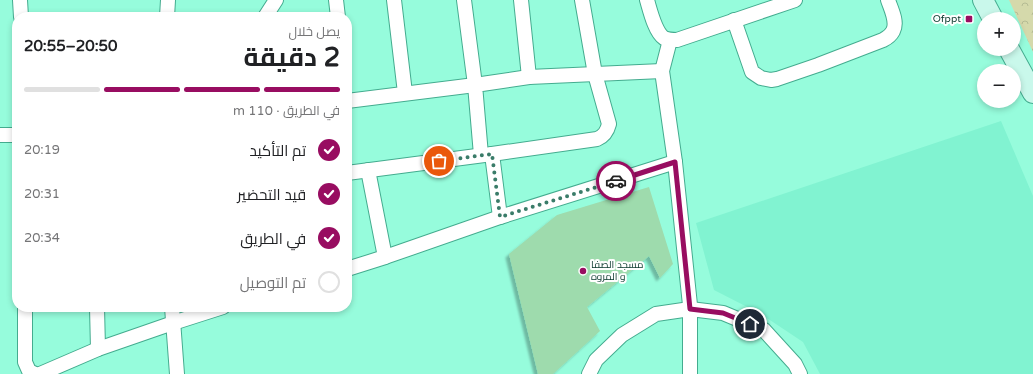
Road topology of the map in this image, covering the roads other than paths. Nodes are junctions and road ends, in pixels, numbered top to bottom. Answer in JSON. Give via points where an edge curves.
{"nodes":[{"id":1,"x":20,"y":0,"type":"edge"},
{"id":2,"x":168,"y":0,"type":"edge"},
{"id":3,"x":276,"y":0,"type":"edge"},
{"id":4,"x":336,"y":0,"type":"edge"},
{"id":5,"x":394,"y":0,"type":"edge"},
{"id":6,"x":464,"y":0,"type":"edge"},
{"id":7,"x":521,"y":0,"type":"edge"},
{"id":8,"x":582,"y":0,"type":"edge"},
{"id":9,"x":647,"y":0,"type":"edge"},
{"id":10,"x":794,"y":0,"type":"edge"},
{"id":11,"x":888,"y":0,"type":"edge"},
{"id":12,"x":983,"y":0,"type":"edge"},
{"id":13,"x":21,"y":12,"type":"edge"},
{"id":14,"x":167,"y":12,"type":"edge"},
{"id":15,"x":268,"y":12,"type":"edge"},
{"id":16,"x":337,"y":12,"type":"edge"},
{"id":17,"x":989,"y":12,"type":"edge"},
{"id":18,"x":734,"y":20,"type":"junction"},
{"id":19,"x":670,"y":40,"type":"junction"},
{"id":20,"x":1014,"y":56,"type":"edge"},
{"id":21,"x":662,"y":71,"type":"junction"},
{"id":22,"x":595,"y":74,"type":"junction"},
{"id":23,"x":529,"y":77,"type":"junction"},
{"id":24,"x":1030,"y":83,"type":"edge"},
{"id":25,"x":475,"y":85,"type":"junction"},
{"id":26,"x":405,"y":93,"type":"junction"},
{"id":27,"x":352,"y":100,"type":"edge"},
{"id":28,"x":0,"y":135,"type":"edge"},
{"id":29,"x":12,"y":135,"type":"edge"},
{"id":30,"x":486,"y":155,"type":"junction"},
{"id":31,"x":675,"y":162,"type":"junction"},
{"id":32,"x":368,"y":170,"type":"junction"},
{"id":33,"x":352,"y":172,"type":"edge"},
{"id":34,"x":500,"y":217,"type":"junction"},
{"id":35,"x":385,"y":257,"type":"junction"},
{"id":36,"x":352,"y":267,"type":"edge"},
{"id":37,"x":690,"y":309,"type":"junction"},
{"id":38,"x":25,"y":312,"type":"edge"},
{"id":39,"x":98,"y":312,"type":"edge"},
{"id":40,"x":172,"y":312,"type":"edge"},
{"id":41,"x":207,"y":312,"type":"edge"},
{"id":42,"x":173,"y":323,"type":"junction"},
{"id":43,"x":98,"y":349,"type":"junction"},
{"id":44,"x":35,"y":374,"type":"edge"},
{"id":45,"x":40,"y":374,"type":"edge"},
{"id":46,"x":177,"y":374,"type":"edge"},
{"id":47,"x":589,"y":374,"type":"edge"},
{"id":48,"x":690,"y":374,"type":"edge"},
{"id":49,"x":800,"y":374,"type":"edge"}],
"edges":[{"from":1,"to":13,"type":"street"},
{"from":2,"to":14,"type":"street"},
{"from":3,"to":15,"type":"street"},
{"from":4,"to":16,"type":"street"},
{"from":5,"to":26,"type":"street"},
{"from":6,"to":25,"type":"street"},
{"from":7,"to":23,"type":"street"},
{"from":8,"to":22,"type":"street"},
{"from":9,"to":19,"type":"street","via":[[658,30],[664,38]]},
{"from":10,"to":18,"type":"street"},
{"from":11,"to":18,"type":"street","via":[[894,26],[890,35],[883,40],[771,80],[761,78],[752,72]]},
{"from":12,"to":17,"type":"main road"},
{"from":18,"to":19,"type":"street","via":[[677,40]]},
{"from":19,"to":21,"type":"street"},
{"from":20,"to":24,"type":"main road"},
{"from":21,"to":22,"type":"street"},
{"from":21,"to":31,"type":"street"},
{"from":22,"to":23,"type":"street"},
{"from":22,"to":30,"type":"street","via":[[609,124],[608,131],[603,136]]},
{"from":23,"to":25,"type":"street"},
{"from":25,"to":26,"type":"street"},
{"from":25,"to":30,"type":"street"},
{"from":26,"to":27,"type":"street"},
{"from":28,"to":29,"type":"street"},
{"from":30,"to":32,"type":"street"},
{"from":30,"to":34,"type":"street"},
{"from":31,"to":34,"type":"street"},
{"from":31,"to":37,"type":"street"},
{"from":32,"to":33,"type":"street"},
{"from":32,"to":35,"type":"street"},
{"from":34,"to":35,"type":"street"},
{"from":35,"to":36,"type":"street"},
{"from":37,"to":47,"type":"street","via":[[656,314],[622,335],[596,360]]},
{"from":37,"to":48,"type":"street"},
{"from":37,"to":49,"type":"street","via":[[723,313],[764,330],[795,364]]},
{"from":38,"to":44,"type":"street","via":[[25,362],[29,371]]},
{"from":39,"to":43,"type":"street"},
{"from":40,"to":42,"type":"street"},
{"from":41,"to":42,"type":"street"},
{"from":42,"to":43,"type":"street"},
{"from":42,"to":46,"type":"street"},
{"from":43,"to":45,"type":"street"}]}
